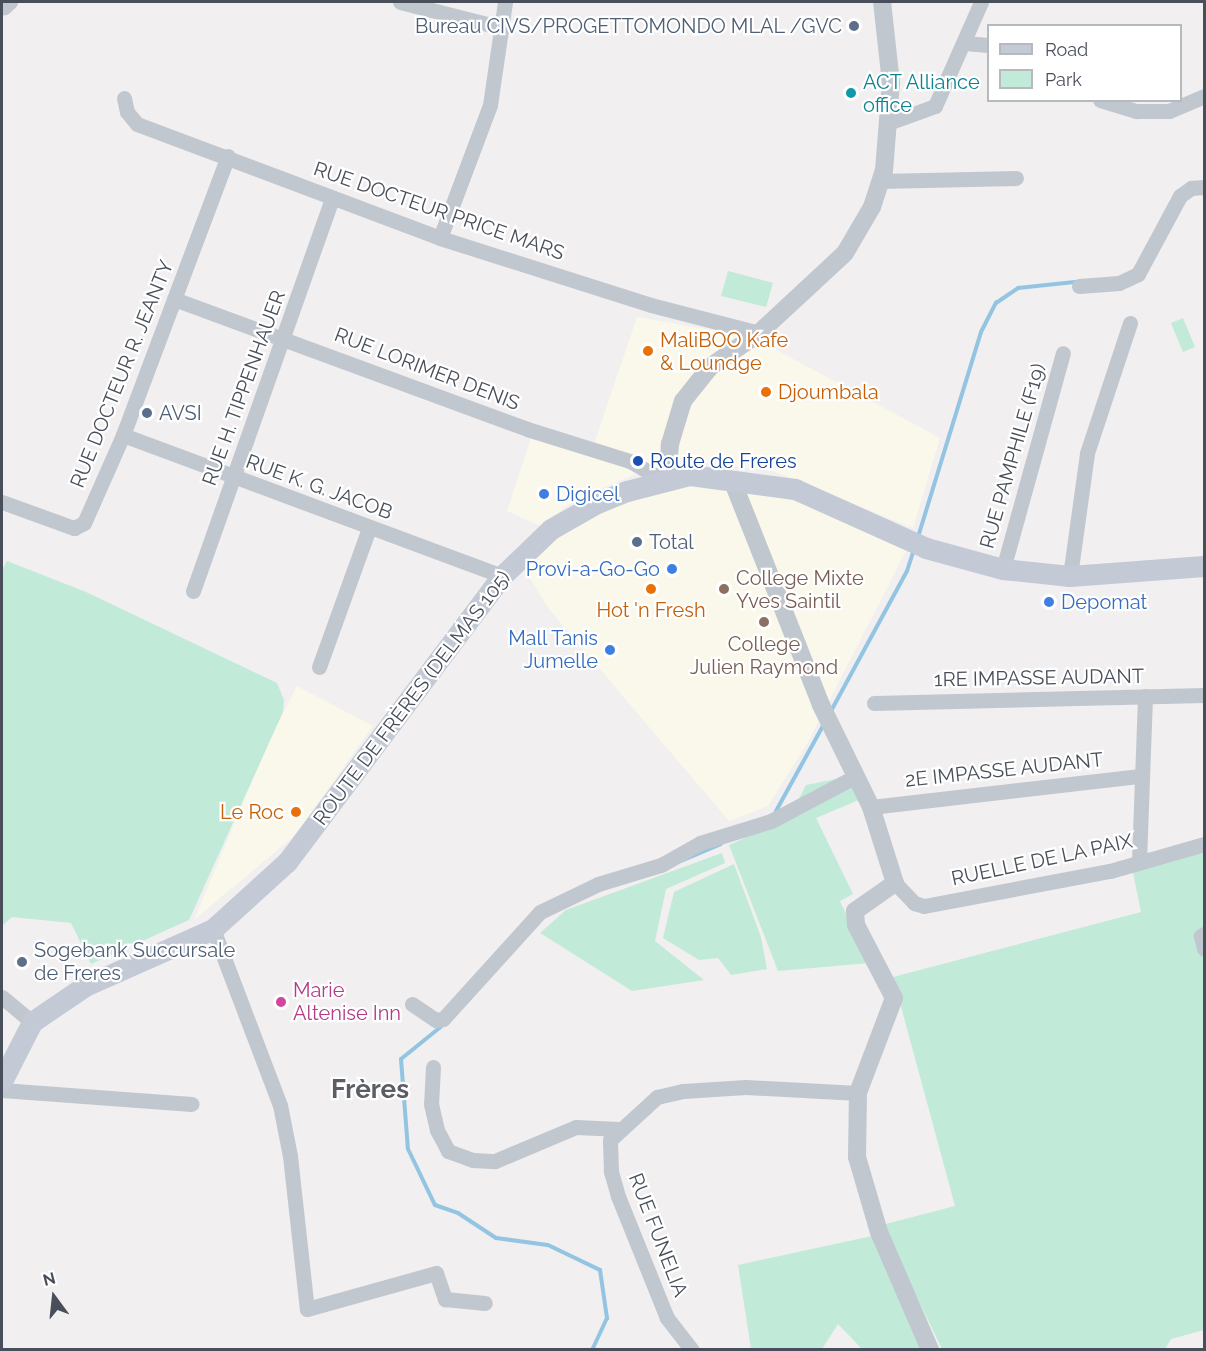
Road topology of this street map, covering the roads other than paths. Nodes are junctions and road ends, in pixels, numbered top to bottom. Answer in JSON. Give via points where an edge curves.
{"nodes":[{"id":1,"x":400,"y":2,"type":"edge"},
{"id":2,"x":505,"y":2,"type":"edge"},
{"id":3,"x":882,"y":2,"type":"edge"},
{"id":4,"x":981,"y":2,"type":"edge"},
{"id":5,"x":503,"y":28,"type":"junction"},
{"id":6,"x":964,"y":43,"type":"junction"},
{"id":7,"x":987,"y":45,"type":"edge"},
{"id":8,"x":1204,"y":96,"type":"edge"},
{"id":9,"x":124,"y":98,"type":"dead end"},
{"id":10,"x":1107,"y":102,"type":"edge"},
{"id":11,"x":888,"y":123,"type":"junction"},
{"id":12,"x":228,"y":156,"type":"junction"},
{"id":13,"x":1016,"y":178,"type":"dead end"},
{"id":14,"x":880,"y":181,"type":"junction"},
{"id":15,"x":1204,"y":186,"type":"edge"},
{"id":16,"x":332,"y":198,"type":"junction"},
{"id":17,"x":440,"y":238,"type":"junction"},
{"id":18,"x":1079,"y":286,"type":"dead end"},
{"id":19,"x":174,"y":299,"type":"junction"},
{"id":20,"x":1130,"y":323,"type":"dead end"},
{"id":21,"x":759,"y":333,"type":"junction"},
{"id":22,"x":285,"y":338,"type":"junction"},
{"id":23,"x":1063,"y":353,"type":"dead end"},
{"id":24,"x":123,"y":435,"type":"junction"},
{"id":25,"x":234,"y":479,"type":"junction"},
{"id":26,"x":665,"y":479,"type":"junction"},
{"id":27,"x":732,"y":480,"type":"junction"},
{"id":28,"x":2,"y":502,"type":"edge"},
{"id":29,"x":369,"y":528,"type":"junction"},
{"id":30,"x":1204,"y":566,"type":"edge"},
{"id":31,"x":1003,"y":569,"type":"junction"},
{"id":32,"x":502,"y":576,"type":"junction"},
{"id":33,"x":1070,"y":576,"type":"junction"},
{"id":34,"x":193,"y":591,"type":"dead end"},
{"id":35,"x":319,"y":667,"type":"dead end"},
{"id":36,"x":1204,"y":695,"type":"edge"},
{"id":37,"x":1145,"y":696,"type":"junction"},
{"id":38,"x":874,"y":703,"type":"dead end"},
{"id":39,"x":856,"y":776,"type":"junction"},
{"id":40,"x":1140,"y":776,"type":"junction"},
{"id":41,"x":872,"y":807,"type":"junction"},
{"id":42,"x":1204,"y":844,"type":"edge"},
{"id":43,"x":1139,"y":861,"type":"junction"},
{"id":44,"x":895,"y":883,"type":"junction"},
{"id":45,"x":213,"y":929,"type":"junction"},
{"id":46,"x":1204,"y":934,"type":"edge"},
{"id":47,"x":1204,"y":949,"type":"edge"},
{"id":48,"x":2,"y":997,"type":"edge"},
{"id":49,"x":412,"y":1004,"type":"dead end"},
{"id":50,"x":32,"y":1022,"type":"junction"},
{"id":51,"x":433,"y":1066,"type":"dead end"},
{"id":52,"x":2,"y":1081,"type":"edge"},
{"id":53,"x":2,"y":1090,"type":"edge"},
{"id":54,"x":858,"y":1094,"type":"junction"},
{"id":55,"x":191,"y":1104,"type":"dead end"},
{"id":56,"x":619,"y":1129,"type":"junction"},
{"id":57,"x":485,"y":1303,"type":"dead end"},
{"id":58,"x":692,"y":1350,"type":"edge"},
{"id":59,"x":930,"y":1350,"type":"edge"}],
"edges":[{"from":1,"to":5,"type":"street"},
{"from":2,"to":5,"type":"street"},
{"from":3,"to":11,"type":"street","via":[[891,83]]},
{"from":4,"to":6,"type":"street"},
{"from":5,"to":17,"type":"street","via":[[490,105]]},
{"from":6,"to":7,"type":"street"},
{"from":6,"to":11,"type":"street","via":[[935,106]]},
{"from":8,"to":10,"type":"street","via":[[1169,111],[1136,111]]},
{"from":9,"to":12,"type":"street","name":"RUE DOCTEUR PRICE MARS","via":[[127,112],[137,124]]},
{"from":11,"to":14,"type":"street"},
{"from":12,"to":16,"type":"street","name":"RUE DOCTEUR PRICE MARS"},
{"from":12,"to":19,"type":"street","name":"RUE DOCTEUR R. JEANTY"},
{"from":13,"to":14,"type":"street"},
{"from":14,"to":21,"type":"street","via":[[872,207],[845,253]]},
{"from":15,"to":18,"type":"street","via":[[1191,188],[1180,196],[1138,274],[1119,283]]},
{"from":16,"to":17,"type":"street","name":"RUE DOCTEUR PRICE MARS"},
{"from":16,"to":22,"type":"street","name":"RUE H. TIPPENHAUER"},
{"from":17,"to":21,"type":"street","name":"RUE DOCTEUR PRICE MARS","via":[[651,305]]},
{"from":19,"to":22,"type":"street","name":"RUE LORIMER DENIS"},
{"from":19,"to":24,"type":"street","name":"RUE DOCTEUR R. JEANTY"},
{"from":20,"to":33,"type":"street","via":[[1087,453]]},
{"from":21,"to":26,"type":"street","via":[[710,368],[683,401]]},
{"from":22,"to":25,"type":"street","name":"RUE H. TIPPENHAUER"},
{"from":22,"to":26,"type":"street","name":"RUE LORIMER DENIS","via":[[527,429],[630,461]]},
{"from":23,"to":31,"type":"street","name":"RUE PAMPHILE (F19)"},
{"from":24,"to":25,"type":"street","name":"RUE K. G. JACOB"},
{"from":24,"to":28,"type":"street","name":"RUE DOCTEUR R. JEANTY","via":[[80,526],[74,528]]},
{"from":25,"to":29,"type":"street","name":"RUE K. G. JACOB"},
{"from":25,"to":34,"type":"street","name":"RUE H. TIPPENHAUER"},
{"from":26,"to":27,"type":"main road","name":"ROUTE DE FRÈRES (DELMAS 105)","via":[[690,475]]},
{"from":26,"to":32,"type":"main road","name":"ROUTE DE FRÈRES (DELMAS 105)","via":[[597,503],[551,529]]},
{"from":27,"to":31,"type":"main road","name":"ROUTE DE FRÈRES (DELMAS 105)","via":[[795,489],[926,548]]},
{"from":27,"to":39,"type":"street","via":[[820,705]]},
{"from":29,"to":32,"type":"street","name":"RUE K. G. JACOB"},
{"from":29,"to":35,"type":"street"},
{"from":30,"to":33,"type":"main road","name":"ROUTE DE FRÈRES (DELMAS 105)"},
{"from":31,"to":33,"type":"main road","name":"ROUTE DE FRÈRES (DELMAS 105)"},
{"from":32,"to":45,"type":"main road","name":"ROUTE DE FRÈRES (DELMAS 105)","via":[[287,862]]},
{"from":36,"to":37,"type":"street","name":"1RE IMPASSE AUDANT"},
{"from":37,"to":38,"type":"street","name":"1RE IMPASSE AUDANT"},
{"from":37,"to":40,"type":"street"},
{"from":39,"to":41,"type":"street"},
{"from":39,"to":49,"type":"street","via":[[771,821],[700,843],[661,865],[598,884],[540,912],[443,1019],[430,1017]]},
{"from":40,"to":41,"type":"street","name":"2E IMPASSE AUDANT"},
{"from":40,"to":43,"type":"street"},
{"from":41,"to":44,"type":"street"},
{"from":42,"to":43,"type":"street","name":"RUELLE DE LA PAIX"},
{"from":43,"to":44,"type":"street","name":"RUELLE DE LA PAIX","via":[[1110,871],[924,906],[914,903]]},
{"from":44,"to":54,"type":"street","via":[[855,911],[856,925],[894,998]]},
{"from":45,"to":50,"type":"main road","name":"ROUTE DE FRÈRES (DELMAS 105)","via":[[85,986]]},
{"from":45,"to":57,"type":"street","via":[[280,1105],[290,1156],[307,1309],[436,1273],[445,1299]]},
{"from":46,"to":47,"type":"street"},
{"from":48,"to":50,"type":"street"},
{"from":50,"to":52,"type":"main road","name":"ROUTE DE FRÈRES (DELMAS 105)"},
{"from":51,"to":56,"type":"street","via":[[431,1104],[437,1130],[448,1151],[472,1160],[495,1161],[576,1127]]},
{"from":53,"to":55,"type":"street"},
{"from":54,"to":56,"type":"street","via":[[746,1086],[683,1091],[657,1098]]},
{"from":54,"to":59,"type":"street","via":[[857,1157],[879,1233]]},
{"from":56,"to":58,"type":"street","name":"RUE FUNELIA","via":[[608,1150],[618,1196],[668,1318]]}]}
